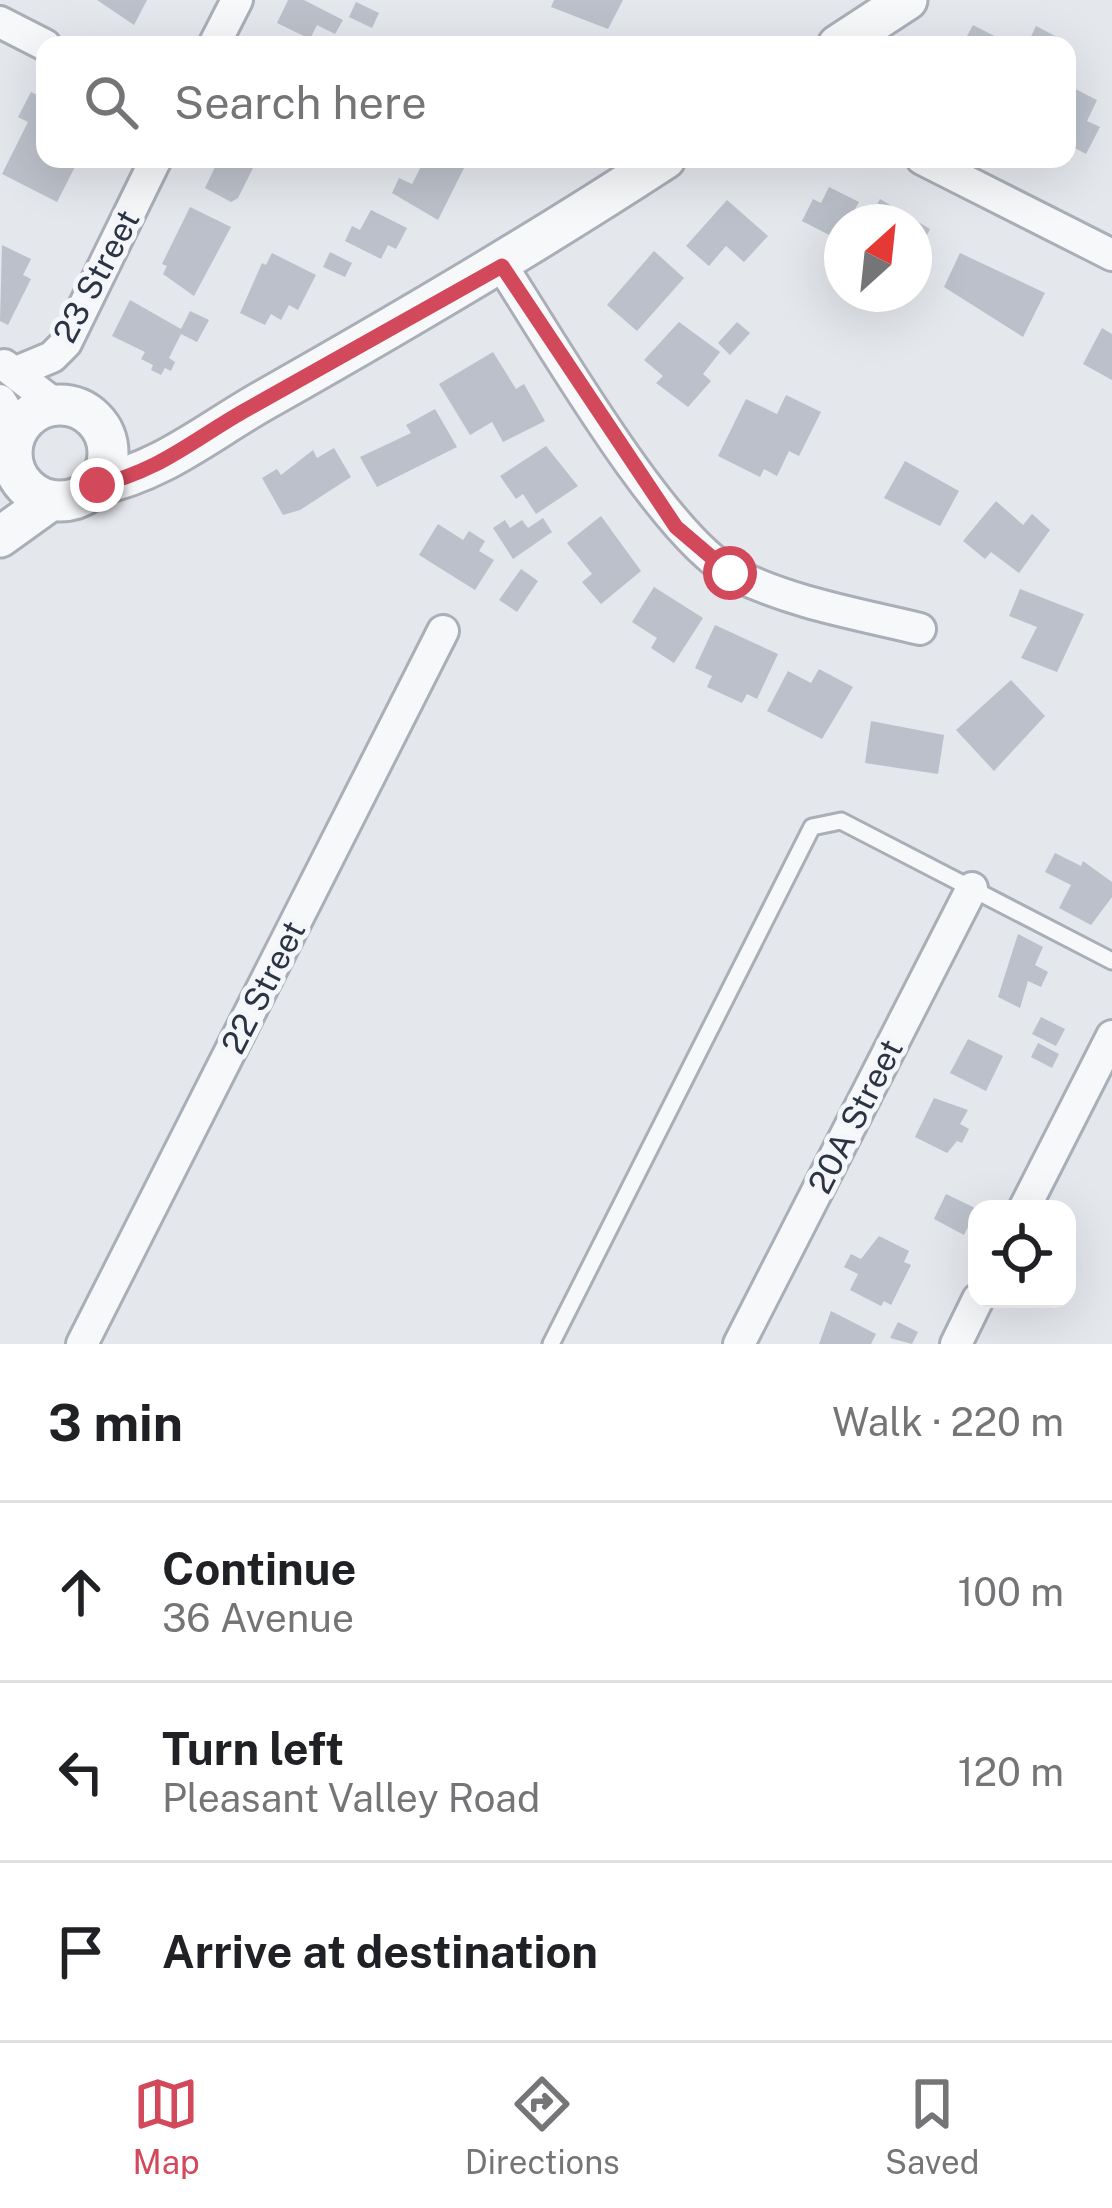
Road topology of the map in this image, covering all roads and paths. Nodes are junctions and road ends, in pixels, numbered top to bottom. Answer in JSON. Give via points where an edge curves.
{"nodes":[{"id":1,"x":237,"y":0,"type":"edge"},
{"id":2,"x":907,"y":0,"type":"edge"},
{"id":3,"x":0,"y":22,"type":"edge"},
{"id":4,"x":219,"y":36,"type":"edge"},
{"id":5,"x":852,"y":36,"type":"edge"},
{"id":6,"x":36,"y":40,"type":"edge"},
{"id":7,"x":152,"y":168,"type":"edge"},
{"id":8,"x":651,"y":168,"type":"edge"},
{"id":9,"x":940,"y":168,"type":"edge"},
{"id":10,"x":1112,"y":255,"type":"edge"},
{"id":11,"x":502,"y":266,"type":"junction"},
{"id":12,"x":8,"y":368,"type":"edge"},
{"id":13,"x":56,"y":405,"type":"junction"},
{"id":14,"x":225,"y":422,"type":"junction"},
{"id":15,"x":104,"y":432,"type":"junction"},
{"id":16,"x":7,"y":443,"type":"edge"},
{"id":17,"x":97,"y":485,"type":"junction"},
{"id":18,"x":50,"y":501,"type":"junction"},
{"id":19,"x":0,"y":537,"type":"edge"},
{"id":20,"x":920,"y":629,"type":"dead end"},
{"id":21,"x":443,"y":631,"type":"dead end"},
{"id":22,"x":972,"y":888,"type":"junction"},
{"id":23,"x":1112,"y":961,"type":"edge"},
{"id":24,"x":1112,"y":1036,"type":"edge"},
{"id":25,"x":1029,"y":1200,"type":"edge"},
{"id":26,"x":974,"y":1308,"type":"edge"},
{"id":27,"x":82,"y":1344,"type":"edge"},
{"id":28,"x":551,"y":1344,"type":"edge"},
{"id":29,"x":739,"y":1344,"type":"edge"},
{"id":30,"x":956,"y":1344,"type":"edge"}],
"edges":[{"from":1,"to":4,"type":"street"},
{"from":2,"to":5,"type":"street"},
{"from":3,"to":6,"type":"street"},
{"from":7,"to":12,"type":"street","name":"23 Street","via":[[75,325],[52,357]]},
{"from":8,"to":11,"type":"street"},
{"from":9,"to":10,"type":"street"},
{"from":11,"to":14,"type":"street"},
{"from":11,"to":20,"type":"street","via":[[676,527],[730,573],[800,601]]},
{"from":12,"to":13,"type":"street"},
{"from":13,"to":15,"type":"street","via":[[84,411]]},
{"from":13,"to":16,"type":"street","via":[[28,417]]},
{"from":14,"to":15,"type":"street","via":[[167,441],[137,443]]},
{"from":14,"to":17,"type":"street","via":[[181,454]]},
{"from":15,"to":17,"type":"street","via":[[108,459]]},
{"from":16,"to":18,"type":"street","via":[[24,486]]},
{"from":17,"to":18,"type":"street","via":[[76,500]]},
{"from":18,"to":19,"type":"street"},
{"from":21,"to":27,"type":"street","name":"22 Street"},
{"from":22,"to":23,"type":"lane"},
{"from":22,"to":28,"type":"lane","via":[[841,821],[812,827]]},
{"from":22,"to":29,"type":"street","name":"20A Street"},
{"from":24,"to":25,"type":"street"},
{"from":26,"to":30,"type":"street"}]}
